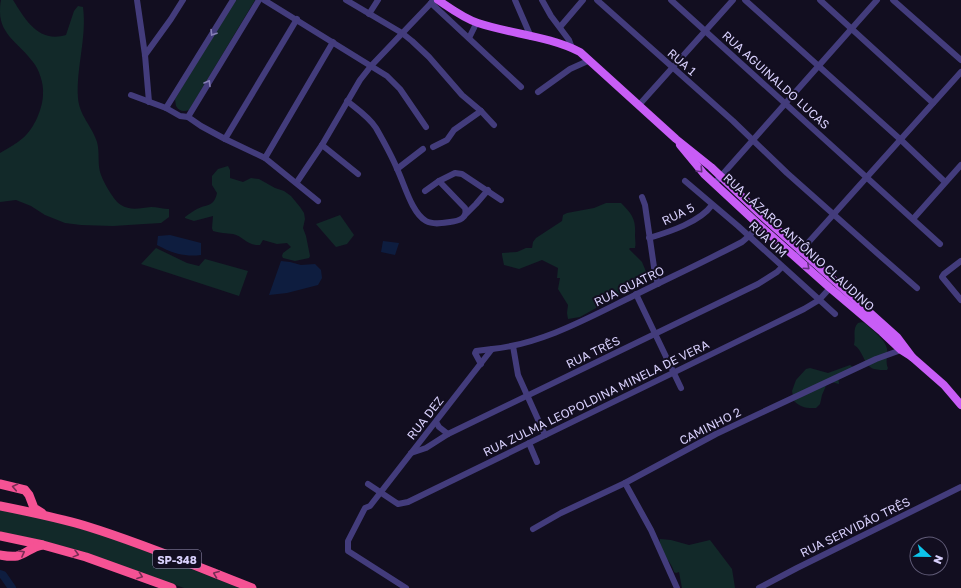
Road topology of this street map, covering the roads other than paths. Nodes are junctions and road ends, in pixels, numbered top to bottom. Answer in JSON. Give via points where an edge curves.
{"nodes":[{"id":1,"x":137,"y":0,"type":"edge"},
{"id":2,"x":183,"y":0,"type":"edge"},
{"id":3,"x":233,"y":0,"type":"edge"},
{"id":4,"x":259,"y":0,"type":"edge"},
{"id":5,"x":264,"y":0,"type":"edge"},
{"id":6,"x":346,"y":0,"type":"edge"},
{"id":7,"x":378,"y":0,"type":"edge"},
{"id":8,"x":515,"y":0,"type":"edge"},
{"id":9,"x":542,"y":0,"type":"edge"},
{"id":10,"x":583,"y":0,"type":"edge"},
{"id":11,"x":597,"y":0,"type":"edge"},
{"id":12,"x":671,"y":0,"type":"edge"},
{"id":13,"x":733,"y":0,"type":"edge"},
{"id":14,"x":745,"y":0,"type":"edge"},
{"id":15,"x":820,"y":0,"type":"edge"},
{"id":16,"x":877,"y":0,"type":"edge"},
{"id":17,"x":893,"y":0,"type":"edge"},
{"id":18,"x":434,"y":1,"type":"edge"},
{"id":19,"x":369,"y":14,"type":"junction"},
{"id":20,"x":296,"y":20,"type":"junction"},
{"id":21,"x":477,"y":22,"type":"junction"},
{"id":22,"x":560,"y":27,"type":"junction"},
{"id":23,"x":852,"y":28,"type":"junction"},
{"id":24,"x":705,"y":31,"type":"junction"},
{"id":25,"x":402,"y":34,"type":"junction"},
{"id":26,"x":531,"y":37,"type":"junction"},
{"id":27,"x":468,"y":38,"type":"junction"},
{"id":28,"x":333,"y":42,"type":"junction"},
{"id":29,"x":572,"y":48,"type":"junction"},
{"id":30,"x":145,"y":55,"type":"junction"},
{"id":31,"x":590,"y":60,"type":"junction"},
{"id":32,"x":961,"y":60,"type":"edge"},
{"id":33,"x":371,"y":66,"type":"junction"},
{"id":34,"x":819,"y":66,"type":"junction"},
{"id":35,"x":672,"y":68,"type":"junction"},
{"id":36,"x":961,"y":72,"type":"edge"},
{"id":37,"x":521,"y":88,"type":"dead end"},
{"id":38,"x":538,"y":92,"type":"dead end"},
{"id":39,"x":131,"y":95,"type":"dead end"},
{"id":40,"x":347,"y":101,"type":"junction"},
{"id":41,"x":148,"y":102,"type":"junction"},
{"id":42,"x":933,"y":103,"type":"junction"},
{"id":43,"x":785,"y":104,"type":"junction"},
{"id":44,"x":639,"y":105,"type":"junction"},
{"id":45,"x":166,"y":108,"type":"junction"},
{"id":46,"x":480,"y":111,"type":"junction"},
{"id":47,"x":188,"y":117,"type":"junction"},
{"id":48,"x":494,"y":125,"type":"dead end"},
{"id":49,"x":426,"y":127,"type":"dead end"},
{"id":50,"x":225,"y":139,"type":"junction"},
{"id":51,"x":676,"y":139,"type":"junction"},
{"id":52,"x":753,"y":140,"type":"junction"},
{"id":53,"x":901,"y":140,"type":"junction"},
{"id":54,"x":322,"y":145,"type":"junction"},
{"id":55,"x":433,"y":147,"type":"dead end"},
{"id":56,"x":422,"y":149,"type":"dead end"},
{"id":57,"x":265,"y":158,"type":"junction"},
{"id":58,"x":961,"y":166,"type":"edge"},
{"id":59,"x":397,"y":169,"type":"junction"},
{"id":60,"x":358,"y":174,"type":"dead end"},
{"id":61,"x":720,"y":177,"type":"junction"},
{"id":62,"x":867,"y":177,"type":"junction"},
{"id":63,"x":439,"y":181,"type":"junction"},
{"id":64,"x":686,"y":181,"type":"dead end"},
{"id":65,"x":297,"y":182,"type":"junction"},
{"id":66,"x":945,"y":182,"type":"junction"},
{"id":67,"x":714,"y":184,"type":"junction"},
{"id":68,"x":425,"y":190,"type":"dead end"},
{"id":69,"x":488,"y":190,"type":"junction"},
{"id":70,"x":642,"y":197,"type":"dead end"},
{"id":71,"x":318,"y":200,"type":"dead end"},
{"id":72,"x":500,"y":200,"type":"dead end"},
{"id":73,"x":712,"y":204,"type":"junction"},
{"id":74,"x":466,"y":214,"type":"junction"},
{"id":75,"x":834,"y":214,"type":"junction"},
{"id":76,"x":913,"y":220,"type":"junction"},
{"id":77,"x":759,"y":225,"type":"junction"},
{"id":78,"x":749,"y":236,"type":"junction"},
{"id":79,"x":649,"y":238,"type":"junction"},
{"id":80,"x":940,"y":244,"type":"dead end"},
{"id":81,"x":801,"y":251,"type":"junction"},
{"id":82,"x":795,"y":257,"type":"junction"},
{"id":83,"x":961,"y":261,"type":"edge"},
{"id":84,"x":782,"y":267,"type":"junction"},
{"id":85,"x":658,"y":284,"type":"junction"},
{"id":86,"x":830,"y":288,"type":"junction"},
{"id":87,"x":918,"y":288,"type":"dead end"},
{"id":88,"x":636,"y":294,"type":"junction"},
{"id":89,"x":819,"y":300,"type":"junction"},
{"id":90,"x":961,"y":300,"type":"edge"},
{"id":91,"x":835,"y":314,"type":"dead end"},
{"id":92,"x":655,"y":333,"type":"junction"},
{"id":93,"x":513,"y":346,"type":"junction"},
{"id":94,"x":492,"y":349,"type":"junction"},
{"id":95,"x":900,"y":350,"type":"junction"},
{"id":96,"x":912,"y":357,"type":"junction"},
{"id":97,"x":481,"y":364,"type":"junction"},
{"id":98,"x":674,"y":372,"type":"junction"},
{"id":99,"x":681,"y":388,"type":"dead end"},
{"id":100,"x":527,"y":396,"type":"junction"},
{"id":101,"x":961,"y":404,"type":"edge"},
{"id":102,"x":436,"y":422,"type":"junction"},
{"id":103,"x":448,"y":434,"type":"junction"},
{"id":104,"x":546,"y":435,"type":"junction"},
{"id":105,"x":424,"y":437,"type":"junction"},
{"id":106,"x":529,"y":443,"type":"junction"},
{"id":107,"x":432,"y":444,"type":"junction"},
{"id":108,"x":411,"y":454,"type":"junction"},
{"id":109,"x":537,"y":462,"type":"dead end"},
{"id":110,"x":625,"y":483,"type":"junction"},
{"id":111,"x":0,"y":484,"type":"edge"},
{"id":112,"x":368,"y":484,"type":"dead end"},
{"id":113,"x":961,"y":487,"type":"edge"},
{"id":114,"x":381,"y":492,"type":"junction"},
{"id":115,"x":0,"y":506,"type":"edge"},
{"id":116,"x":45,"y":515,"type":"junction"},
{"id":117,"x":533,"y":529,"type":"dead end"},
{"id":118,"x":0,"y":536,"type":"edge"},
{"id":119,"x":43,"y":545,"type":"junction"},
{"id":120,"x":0,"y":555,"type":"edge"},
{"id":121,"x":172,"y":588,"type":"edge"},
{"id":122,"x":252,"y":588,"type":"edge"},
{"id":123,"x":406,"y":588,"type":"edge"},
{"id":124,"x":677,"y":588,"type":"edge"},
{"id":125,"x":759,"y":588,"type":"edge"}],
"edges":[{"from":1,"to":30,"type":"street"},
{"from":2,"to":30,"type":"street"},
{"from":3,"to":45,"type":"street","one_way":true},
{"from":47,"to":4,"type":"street","one_way":true},
{"from":5,"to":20,"type":"street"},
{"from":6,"to":19,"type":"street"},
{"from":7,"to":19,"type":"street"},
{"from":8,"to":26,"type":"street"},
{"from":9,"to":22,"type":"street"},
{"from":10,"to":22,"type":"street"},
{"from":11,"to":35,"type":"street","name":"RUA 1"},
{"from":12,"to":24,"type":"street","name":"RUA AGUINALDO LUCAS"},
{"from":13,"to":24,"type":"street"},
{"from":14,"to":34,"type":"street"},
{"from":15,"to":23,"type":"street"},
{"from":16,"to":23,"type":"street"},
{"from":17,"to":32,"type":"street"},
{"from":18,"to":21,"type":"main road","name":"RUA LÁZARO ANTÔNIO CLAUDINO"},
{"from":18,"to":25,"type":"street"},
{"from":18,"to":27,"type":"street"},
{"from":19,"to":25,"type":"street"},
{"from":20,"to":28,"type":"street"},
{"from":20,"to":50,"type":"street"},
{"from":21,"to":26,"type":"main road","name":"RUA LÁZARO ANTÔNIO CLAUDINO"},
{"from":21,"to":27,"type":"street"},
{"from":22,"to":29,"type":"street"},
{"from":23,"to":34,"type":"street"},
{"from":23,"to":42,"type":"street"},
{"from":24,"to":35,"type":"street"},
{"from":24,"to":43,"type":"street","name":"RUA AGUINALDO LUCAS"},
{"from":25,"to":33,"type":"street"},
{"from":25,"to":46,"type":"street","via":[[429,57],[462,95]]},
{"from":26,"to":29,"type":"main road","name":"RUA LÁZARO ANTÔNIO CLAUDINO"},
{"from":27,"to":37,"type":"street"},
{"from":28,"to":33,"type":"street"},
{"from":28,"to":57,"type":"street"},
{"from":29,"to":31,"type":"main road","name":"RUA LÁZARO ANTÔNIO CLAUDINO"},
{"from":30,"to":41,"type":"street"},
{"from":31,"to":38,"type":"street","via":[[570,69]]},
{"from":31,"to":44,"type":"main road","name":"RUA LÁZARO ANTÔNIO CLAUDINO"},
{"from":33,"to":40,"type":"street"},
{"from":33,"to":49,"type":"street","via":[[387,76],[400,90]]},
{"from":34,"to":43,"type":"street"},
{"from":34,"to":53,"type":"street"},
{"from":35,"to":44,"type":"street"},
{"from":35,"to":52,"type":"street","name":"RUA 1"},
{"from":36,"to":42,"type":"street"},
{"from":39,"to":41,"type":"street"},
{"from":40,"to":54,"type":"street"},
{"from":40,"to":59,"type":"street","via":[[375,126]]},
{"from":41,"to":45,"type":"street"},
{"from":42,"to":53,"type":"street"},
{"from":43,"to":52,"type":"street"},
{"from":43,"to":62,"type":"street","name":"RUA AGUINALDO LUCAS"},
{"from":44,"to":51,"type":"main road","name":"RUA LÁZARO ANTÔNIO CLAUDINO"},
{"from":45,"to":47,"type":"street","via":[[180,116]]},
{"from":46,"to":48,"type":"street"},
{"from":46,"to":55,"type":"street","via":[[454,130],[447,140]]},
{"from":47,"to":50,"type":"street"},
{"from":50,"to":57,"type":"street"},
{"from":51,"to":61,"type":"main road","name":"RUA LÁZARO ANTÔNIO CLAUDINO"},
{"from":51,"to":67,"type":"main road","name":"RUA LÁZARO ANTÔNIO CLAUDINO","one_way":true},
{"from":52,"to":61,"type":"street"},
{"from":52,"to":75,"type":"street","name":"RUA 1"},
{"from":53,"to":62,"type":"street"},
{"from":53,"to":66,"type":"street"},
{"from":54,"to":60,"type":"street"},
{"from":54,"to":65,"type":"street"},
{"from":56,"to":59,"type":"street"},
{"from":57,"to":65,"type":"street"},
{"from":58,"to":66,"type":"street"},
{"from":59,"to":74,"type":"street","via":[[412,204],[425,221],[456,222]]},
{"from":61,"to":67,"type":"street"},
{"from":61,"to":81,"type":"main road","name":"RUA LÁZARO ANTÔNIO CLAUDINO"},
{"from":62,"to":75,"type":"street"},
{"from":62,"to":76,"type":"street","name":"RUA AGUINALDO LUCAS"},
{"from":63,"to":68,"type":"street"},
{"from":63,"to":69,"type":"street","via":[[455,173],[462,174]]},
{"from":63,"to":74,"type":"street","via":[[465,208]]},
{"from":64,"to":73,"type":"street","name":"RUA UM"},
{"from":65,"to":71,"type":"street"},
{"from":66,"to":76,"type":"street"},
{"from":67,"to":77,"type":"main road","name":"RUA LÁZARO ANTÔNIO CLAUDINO"},
{"from":69,"to":72,"type":"street"},
{"from":69,"to":74,"type":"street"},
{"from":70,"to":79,"type":"street"},
{"from":73,"to":78,"type":"street","name":"RUA UM"},
{"from":73,"to":79,"type":"street","name":"RUA 5","via":[[702,216]]},
{"from":75,"to":81,"type":"street"},
{"from":75,"to":87,"type":"street","name":"RUA 1"},
{"from":76,"to":80,"type":"street","name":"RUA AGUINALDO LUCAS"},
{"from":77,"to":78,"type":"street","name":"RUA QUATRO"},
{"from":77,"to":82,"type":"main road","name":"RUA LÁZARO ANTÔNIO CLAUDINO"},
{"from":78,"to":84,"type":"street","name":"RUA UM"},
{"from":78,"to":85,"type":"street","name":"RUA QUATRO"},
{"from":79,"to":85,"type":"street"},
{"from":81,"to":82,"type":"street"},
{"from":81,"to":96,"type":"main road","name":"RUA LÁZARO ANTÔNIO CLAUDINO","via":[[897,337]]},
{"from":82,"to":86,"type":"main road","name":"RUA LÁZARO ANTÔNIO CLAUDINO","one_way":true},
{"from":83,"to":90,"type":"street","via":[[942,277]]},
{"from":84,"to":89,"type":"street","name":"RUA UM"},
{"from":84,"to":92,"type":"street","name":"RUA TRÊS","via":[[758,284]]},
{"from":85,"to":88,"type":"street","name":"RUA QUATRO"},
{"from":86,"to":89,"type":"street","name":"RUA ZULMA LEOPOLDINA MINELA DE VERA"},
{"from":86,"to":95,"type":"main road","name":"RUA LÁZARO ANTÔNIO CLAUDINO"},
{"from":88,"to":92,"type":"street"},
{"from":88,"to":93,"type":"street","name":"RUA QUATRO","via":[[545,337]]},
{"from":89,"to":91,"type":"street","name":"RUA UM"},
{"from":89,"to":98,"type":"street","name":"RUA ZULMA LEOPOLDINA MINELA DE VERA"},
{"from":92,"to":98,"type":"street"},
{"from":92,"to":100,"type":"street","name":"RUA TRÊS"},
{"from":93,"to":94,"type":"street","name":"RUA QUATRO"},
{"from":93,"to":100,"type":"street","via":[[518,375]]},
{"from":94,"to":97,"type":"street","name":"RUA DEZ"},
{"from":94,"to":97,"type":"street","via":[[476,351]]},
{"from":95,"to":96,"type":"main road","name":"RUA LÁZARO ANTÔNIO CLAUDINO"},
{"from":95,"to":110,"type":"street","name":"CAMINHO 2","via":[[716,434]]},
{"from":96,"to":101,"type":"main road","name":"RUA LÁZARO ANTÔNIO CLAUDINO"},
{"from":97,"to":102,"type":"street","name":"RUA DEZ"},
{"from":98,"to":99,"type":"street"},
{"from":98,"to":104,"type":"street","name":"RUA ZULMA LEOPOLDINA MINELA DE VERA"},
{"from":100,"to":103,"type":"street","name":"RUA TRÊS"},
{"from":100,"to":104,"type":"street"},
{"from":102,"to":103,"type":"street"},
{"from":102,"to":105,"type":"street","name":"RUA DEZ"},
{"from":103,"to":107,"type":"street","name":"RUA TRÊS"},
{"from":104,"to":106,"type":"street","name":"RUA ZULMA LEOPOLDINA MINELA DE VERA"},
{"from":105,"to":107,"type":"street"},
{"from":105,"to":108,"type":"street","name":"RUA DEZ"},
{"from":106,"to":109,"type":"street"},
{"from":106,"to":114,"type":"street","name":"RUA ZULMA LEOPOLDINA MINELA DE VERA","via":[[403,504],[398,504]]},
{"from":107,"to":108,"type":"street","name":"RUA TRÊS"},
{"from":108,"to":114,"type":"street","name":"RUA DEZ"},
{"from":110,"to":117,"type":"street","name":"CAMINHO 2"},
{"from":110,"to":124,"type":"street","via":[[651,530]]},
{"from":116,"to":111,"type":"highway","one_way":true,"via":[[34,508],[25,490]]},
{"from":112,"to":114,"type":"street","name":"RUA ZULMA LEOPOLDINA MINELA DE VERA"},
{"from":113,"to":125,"type":"street","name":"RUA SERVIDÃO TRÊS"},
{"from":114,"to":123,"type":"street","name":"RUA DEZ","via":[[370,506],[365,508],[347,548]]},
{"from":115,"to":116,"type":"highway","number":"SP-348"},
{"from":122,"to":116,"type":"highway","number":"SP-348","one_way":true,"via":[[110,534]]},
{"from":118,"to":119,"type":"highway","number":"SP-348"},
{"from":120,"to":119,"type":"highway","one_way":true,"via":[[15,557],[34,546]]},
{"from":119,"to":121,"type":"highway","number":"SP-348","one_way":true,"via":[[86,557]]}]}
